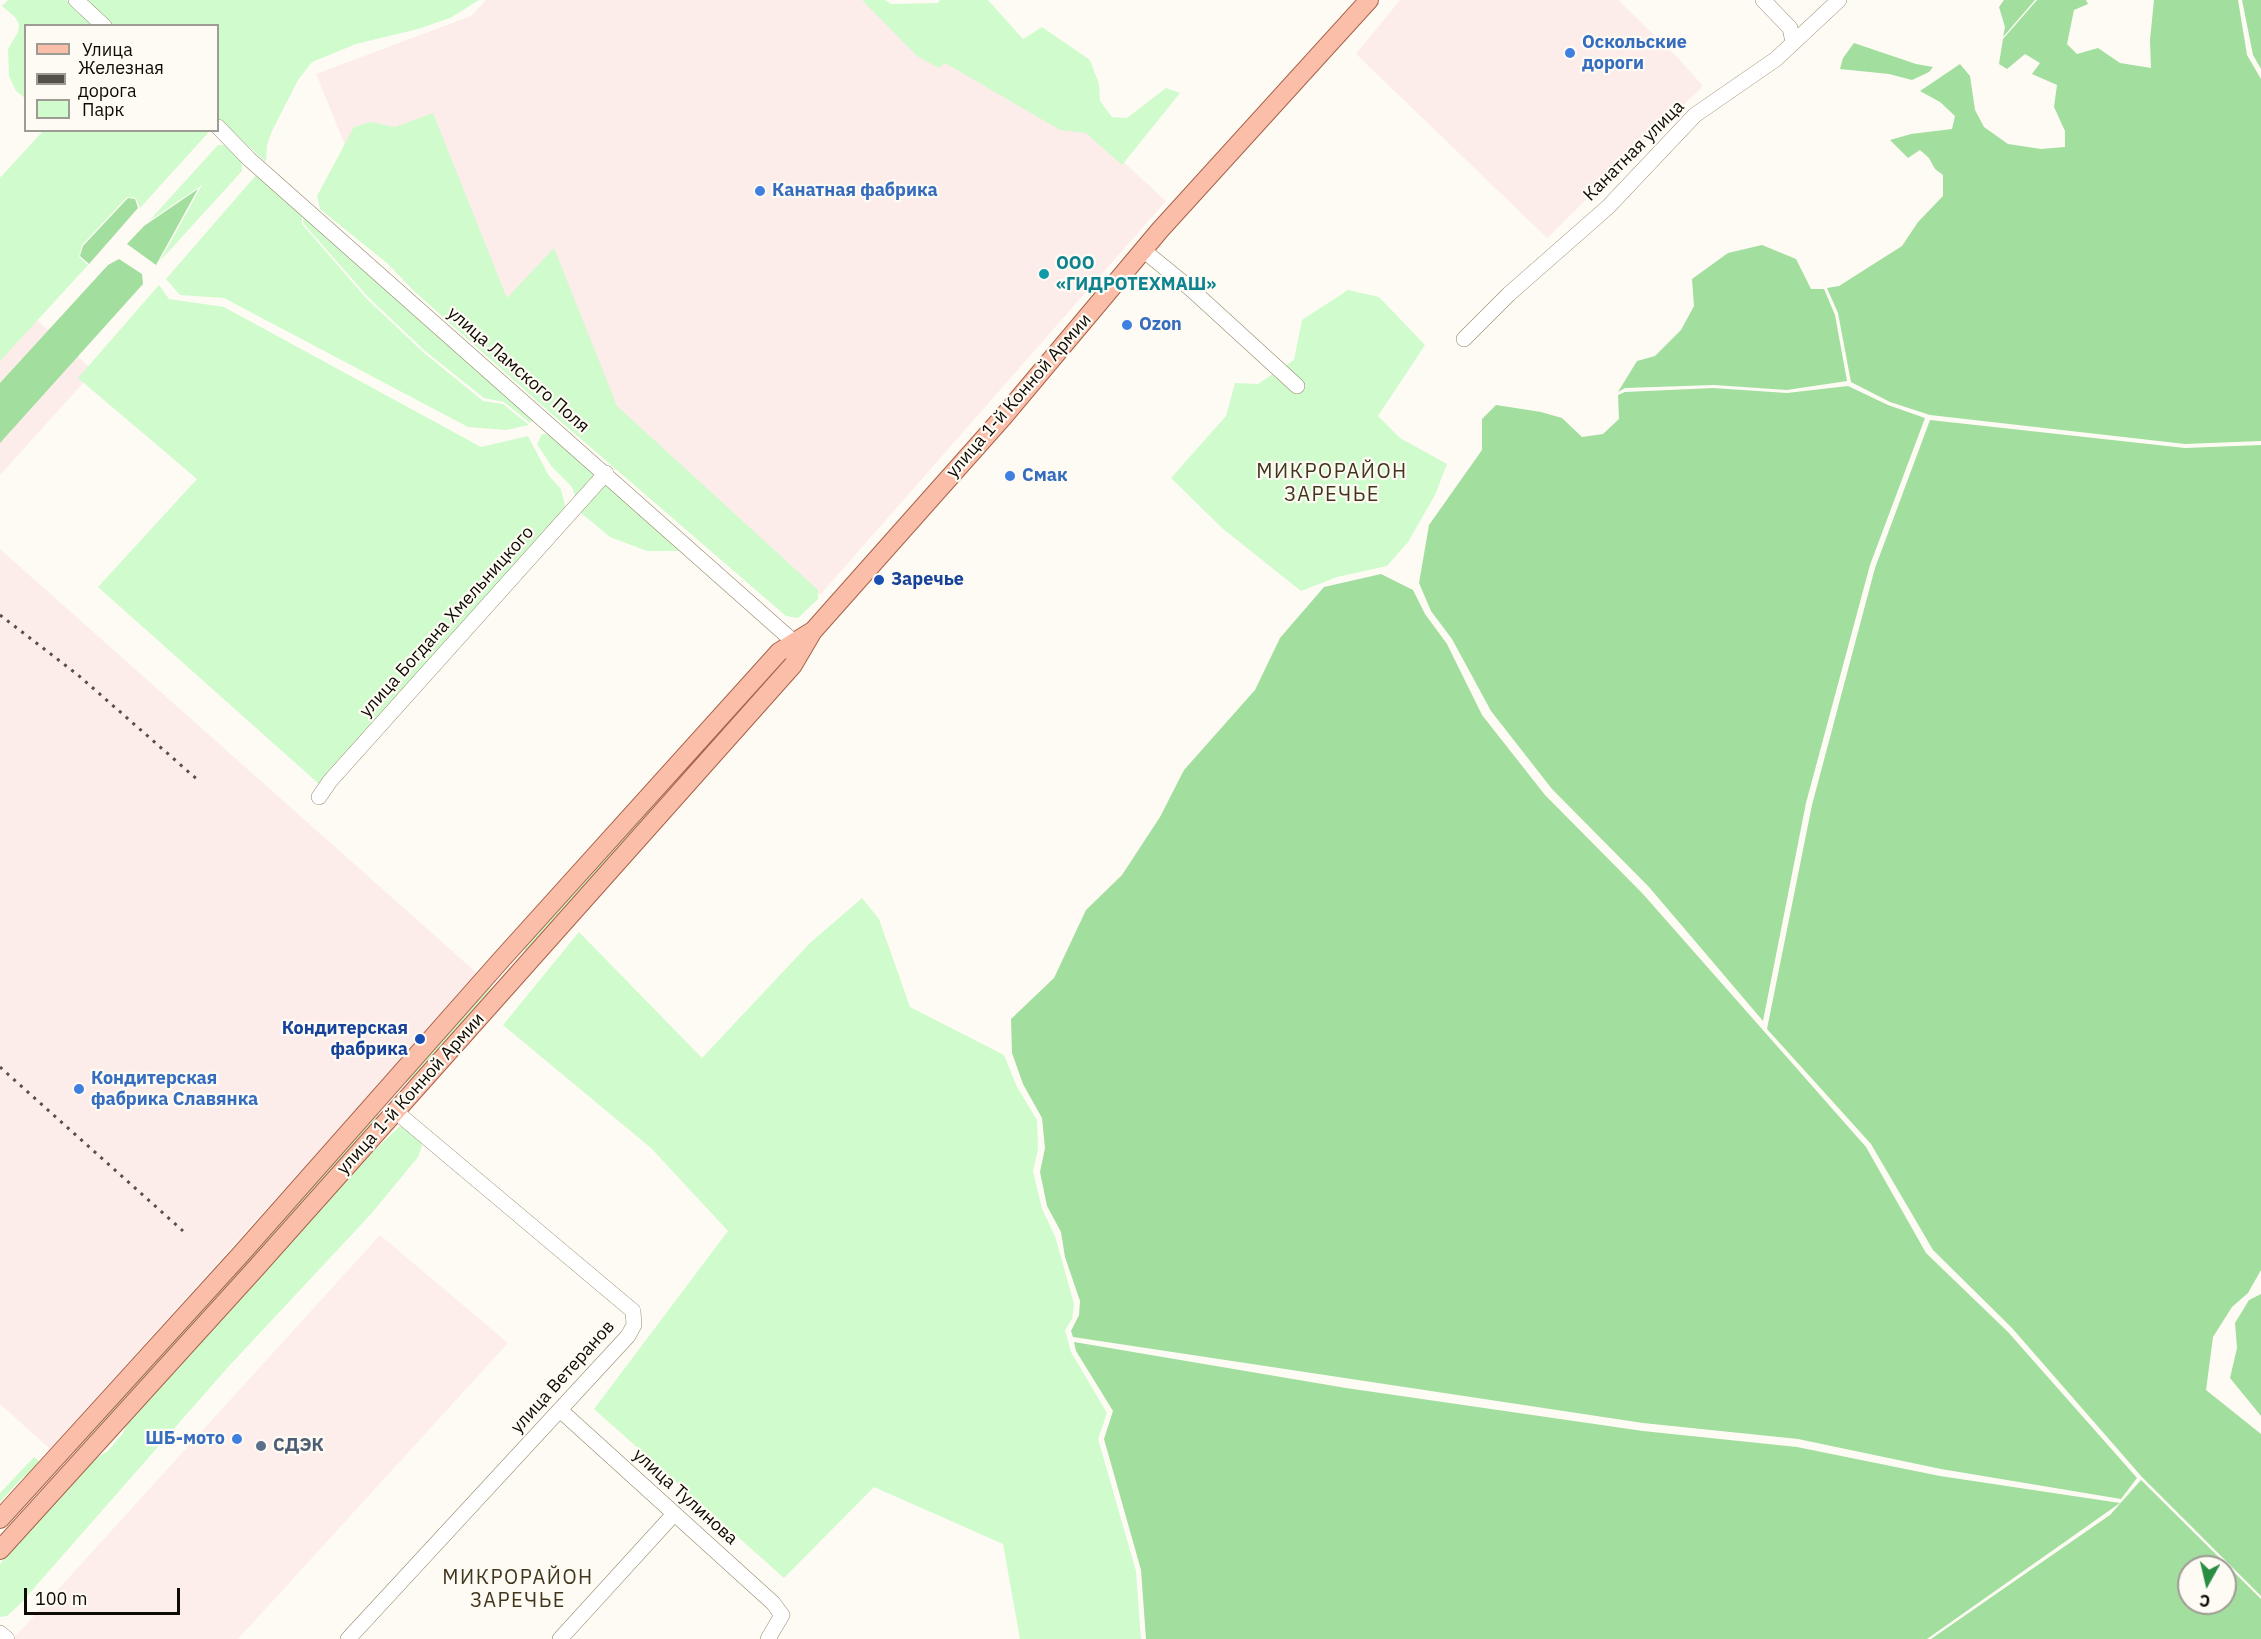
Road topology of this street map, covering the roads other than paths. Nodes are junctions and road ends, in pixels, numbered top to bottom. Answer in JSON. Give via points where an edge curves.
{"nodes":[{"id":1,"x":76,"y":0,"type":"edge"},
{"id":2,"x":1369,"y":0,"type":"edge"},
{"id":3,"x":1763,"y":0,"type":"edge"},
{"id":4,"x":1839,"y":0,"type":"edge"},
{"id":5,"x":102,"y":24,"type":"edge"},
{"id":6,"x":1793,"y":42,"type":"junction"},
{"id":7,"x":219,"y":128,"type":"edge"},
{"id":8,"x":1143,"y":250,"type":"junction"},
{"id":9,"x":1464,"y":339,"type":"dead end"},
{"id":10,"x":1297,"y":386,"type":"dead end"},
{"id":11,"x":606,"y":473,"type":"junction"},
{"id":12,"x":813,"y":631,"type":"junction"},
{"id":13,"x":794,"y":642,"type":"junction"},
{"id":14,"x":319,"y":797,"type":"dead end"},
{"id":15,"x":497,"y":964,"type":"junction"},
{"id":16,"x":514,"y":978,"type":"junction"},
{"id":17,"x":382,"y":1094,"type":"junction"},
{"id":18,"x":396,"y":1109,"type":"junction"},
{"id":19,"x":560,"y":1410,"type":"junction"},
{"id":20,"x":53,"y":1460,"type":"junction"},
{"id":21,"x":69,"y":1474,"type":"junction"},
{"id":22,"x":674,"y":1515,"type":"junction"},
{"id":23,"x":0,"y":1519,"type":"edge"},
{"id":24,"x":0,"y":1550,"type":"edge"},
{"id":25,"x":0,"y":1633,"type":"edge"},
{"id":26,"x":7,"y":1639,"type":"edge"},
{"id":27,"x":348,"y":1639,"type":"edge"},
{"id":28,"x":560,"y":1639,"type":"edge"},
{"id":29,"x":768,"y":1639,"type":"edge"}],
"edges":[{"from":1,"to":5,"type":"street"},
{"from":2,"to":8,"type":"main road","name":"улица 1-й Конной Армии"},
{"from":3,"to":6,"type":"street","via":[[1790,28]]},
{"from":4,"to":6,"type":"street","name":"Канатная улица"},
{"from":6,"to":9,"type":"street","name":"Канатная улица","via":[[1776,59],[1695,115],[1608,207]]},
{"from":7,"to":11,"type":"street","name":"улица Ламского Поля","via":[[249,159]]},
{"from":8,"to":10,"type":"street"},
{"from":8,"to":12,"type":"main road","name":"улица 1-й Конной Армии","via":[[1004,416]]},
{"from":11,"to":13,"type":"street","name":"улица Ламского Поля"},
{"from":11,"to":14,"type":"street","name":"улица Богдана Хмельницкого"},
{"from":12,"to":13,"type":"main road","name":"улица 1-й Конной Армии"},
{"from":12,"to":16,"type":"main road","name":"улица 1-й Конной Армии","via":[[793,665]]},
{"from":13,"to":15,"type":"main road","name":"улица 1-й Конной Армии","via":[[779,652]]},
{"from":15,"to":16,"type":"main road"},
{"from":15,"to":17,"type":"main road","name":"улица 1-й Конной Армии"},
{"from":16,"to":18,"type":"main road","name":"улица 1-й Конной Армии"},
{"from":17,"to":18,"type":"main road"},
{"from":17,"to":20,"type":"main road","name":"улица 1-й Конной Армии"},
{"from":18,"to":19,"type":"street","name":"улица Ветеранов","via":[[633,1311],[634,1325],[628,1336]]},
{"from":18,"to":21,"type":"main road","name":"улица 1-й Конной Армии"},
{"from":19,"to":22,"type":"street","name":"улица Тулинова"},
{"from":19,"to":27,"type":"street","name":"улица Ветеранов"},
{"from":20,"to":21,"type":"main road"},
{"from":20,"to":23,"type":"main road","name":"улица 1-й Конной Армии"},
{"from":21,"to":24,"type":"main road","name":"улица 1-й Конной Армии"},
{"from":22,"to":28,"type":"street"},
{"from":22,"to":29,"type":"street","name":"улица Тулинова","via":[[773,1603],[782,1615]]},
{"from":25,"to":26,"type":"street"}]}
